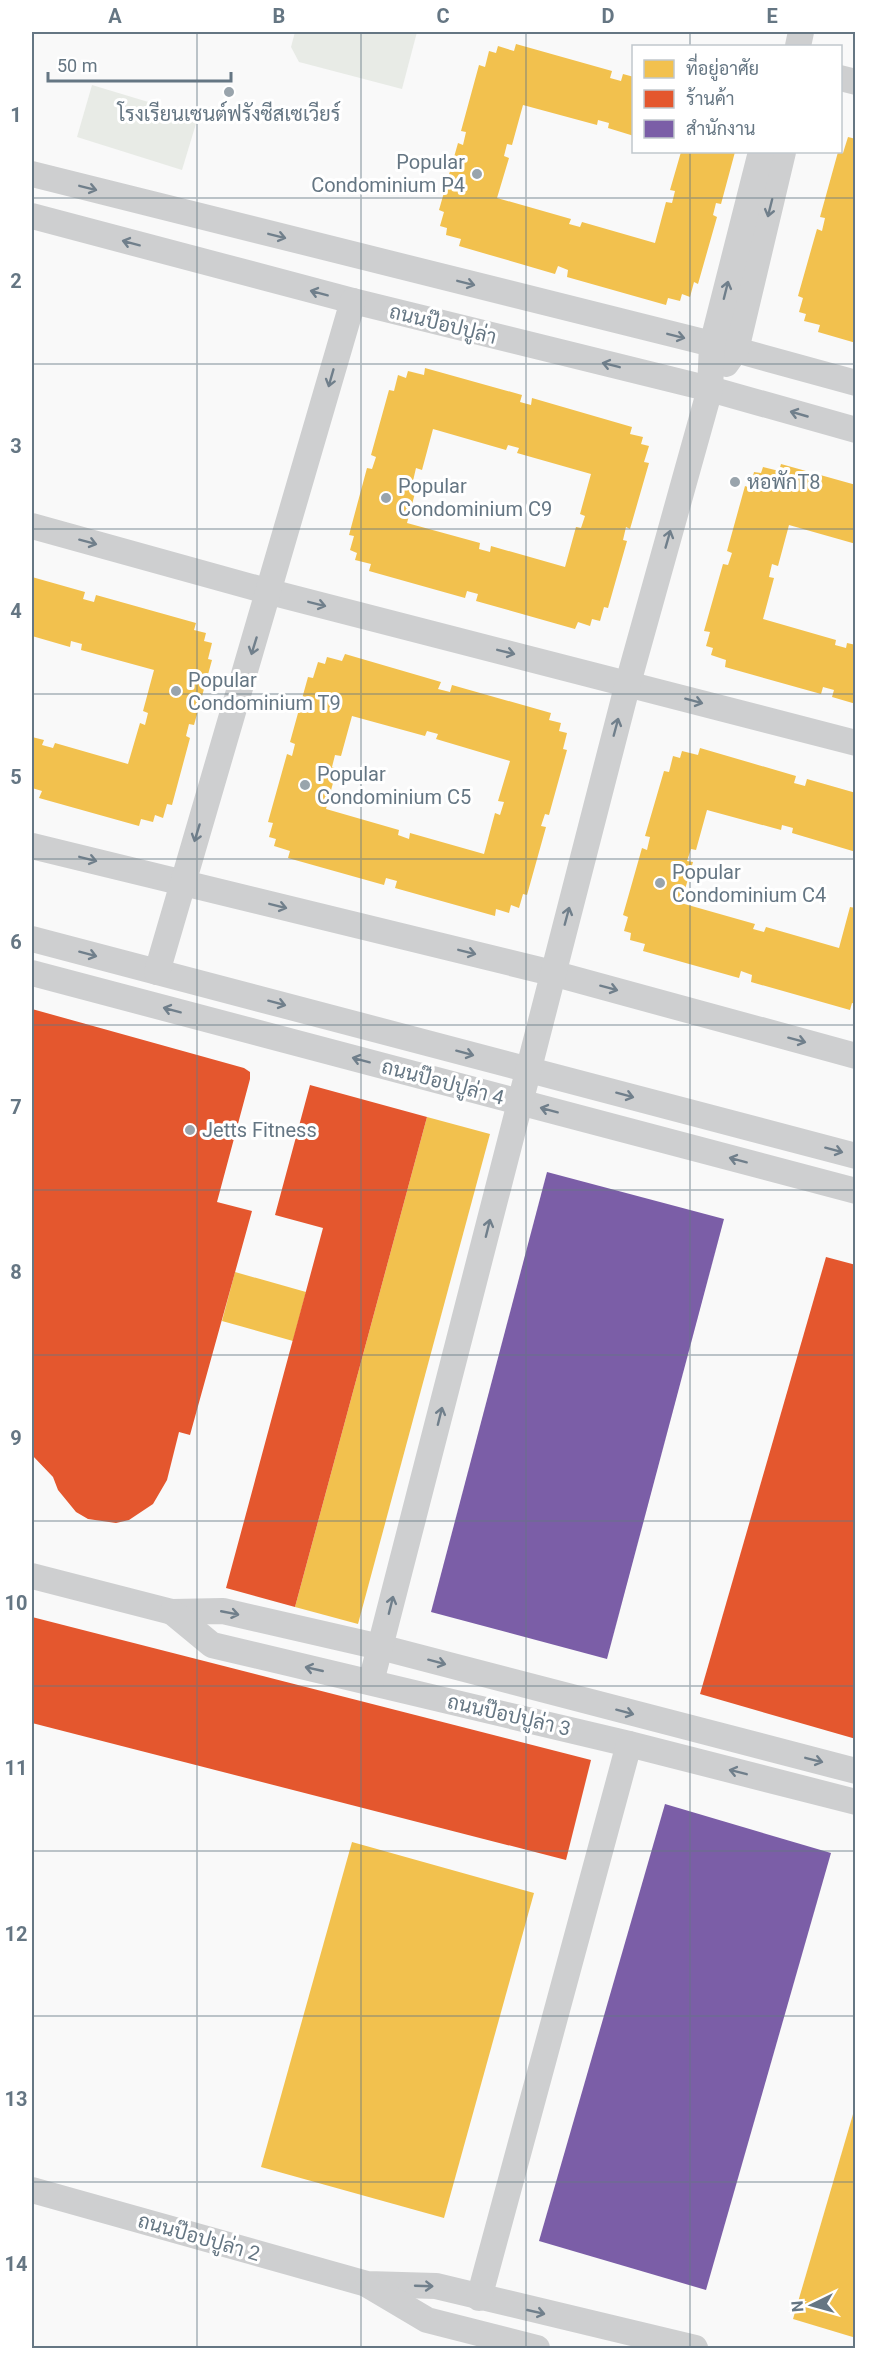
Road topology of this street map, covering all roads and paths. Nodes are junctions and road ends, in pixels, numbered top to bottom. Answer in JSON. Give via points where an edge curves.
{"nodes":[{"id":1,"x":761,"y":153,"type":"edge"},
{"id":2,"x":783,"y":153,"type":"edge"},
{"id":3,"x":32,"y":174,"type":"edge"},
{"id":4,"x":32,"y":216,"type":"edge"},
{"id":5,"x":353,"y":302,"type":"junction"},
{"id":6,"x":724,"y":347,"type":"junction"},
{"id":7,"x":855,"y":383,"type":"edge"},
{"id":8,"x":710,"y":389,"type":"junction"},
{"id":9,"x":855,"y":430,"type":"edge"},
{"id":10,"x":32,"y":526,"type":"edge"},
{"id":11,"x":270,"y":592,"type":"junction"},
{"id":12,"x":628,"y":683,"type":"junction"},
{"id":13,"x":855,"y":744,"type":"edge"},
{"id":14,"x":32,"y":846,"type":"edge"},
{"id":15,"x":182,"y":882,"type":"junction"},
{"id":16,"x":32,"y":939,"type":"edge"},
{"id":17,"x":157,"y":972,"type":"junction"},
{"id":18,"x":32,"y":973,"type":"edge"},
{"id":19,"x":552,"y":973,"type":"junction"},
{"id":20,"x":855,"y":1056,"type":"edge"},
{"id":21,"x":528,"y":1069,"type":"junction"},
{"id":22,"x":521,"y":1102,"type":"junction"},
{"id":23,"x":793,"y":1139,"type":"junction"},
{"id":24,"x":855,"y":1156,"type":"edge"},
{"id":25,"x":785,"y":1172,"type":"junction"},
{"id":26,"x":855,"y":1191,"type":"edge"},
{"id":27,"x":32,"y":1576,"type":"edge"},
{"id":28,"x":172,"y":1612,"type":"junction"},
{"id":29,"x":380,"y":1647,"type":"junction"},
{"id":30,"x":370,"y":1682,"type":"junction"},
{"id":31,"x":629,"y":1744,"type":"junction"},
{"id":32,"x":855,"y":1771,"type":"edge"},
{"id":33,"x":855,"y":1802,"type":"edge"},
{"id":34,"x":32,"y":2190,"type":"edge"},
{"id":35,"x":367,"y":2284,"type":"junction"},
{"id":36,"x":479,"y":2298,"type":"junction"},
{"id":37,"x":537,"y":2349,"type":"edge"},
{"id":38,"x":695,"y":2349,"type":"edge"}],
"edges":[{"from":6,"to":1,"type":"street","one_way":true},
{"from":2,"to":6,"type":"street","one_way":true},
{"from":3,"to":6,"type":"street","one_way":true},
{"from":5,"to":4,"type":"street","name":"ถนนป๊อปปูล่า","one_way":true},
{"from":8,"to":5,"type":"street","name":"ถนนป๊อปปูล่า","one_way":true},
{"from":5,"to":11,"type":"street","one_way":true},
{"from":6,"to":7,"type":"street"},
{"from":6,"to":8,"type":"street"},
{"from":9,"to":8,"type":"street","name":"ถนนป๊อปปูล่า","one_way":true},
{"from":12,"to":8,"type":"street","one_way":true},
{"from":10,"to":11,"type":"street","one_way":true},
{"from":11,"to":12,"type":"street","one_way":true},
{"from":11,"to":15,"type":"street","one_way":true},
{"from":12,"to":13,"type":"street","one_way":true},
{"from":19,"to":12,"type":"street","one_way":true},
{"from":14,"to":15,"type":"street","one_way":true},
{"from":15,"to":17,"type":"street"},
{"from":15,"to":19,"type":"street","one_way":true},
{"from":16,"to":17,"type":"street","name":"ถนนป๊อปปูล่า 4","one_way":true},
{"from":17,"to":21,"type":"street","name":"ถนนป๊อปปูล่า 4","one_way":true},
{"from":22,"to":18,"type":"street","name":"ถนนป๊อปปูล่า 4","one_way":true},
{"from":19,"to":20,"type":"street","one_way":true},
{"from":19,"to":21,"type":"street"},
{"from":21,"to":22,"type":"street"},
{"from":21,"to":23,"type":"street","name":"ถนนป๊อปปูล่า 4","one_way":true},
{"from":25,"to":22,"type":"street","name":"ถนนป๊อปปูล่า 4","one_way":true},
{"from":29,"to":22,"type":"street","one_way":true},
{"from":23,"to":24,"type":"street","name":"ถนนป๊อปปูล่า 4","one_way":true},
{"from":23,"to":25,"type":"street"},
{"from":25,"to":26,"type":"street","name":"ถนนป๊อปปูล่า 4"},
{"from":27,"to":28,"type":"street","name":"ถนนป๊อปปูล่า 3"},
{"from":28,"to":29,"type":"street","name":"ถนนป๊อปปูล่า 3","one_way":true,"via":[[223,1611]]},
{"from":30,"to":28,"type":"street","name":"ถนนป๊อปปูล่า 3","one_way":true,"via":[[212,1645]]},
{"from":29,"to":30,"type":"street"},
{"from":29,"to":32,"type":"street","name":"ถนนป๊อปปูล่า 3","one_way":true},
{"from":30,"to":31,"type":"street","name":"ถนนป๊อปปูล่า 3"},
{"from":33,"to":31,"type":"street","name":"ถนนป๊อปปูล่า 3","one_way":true},
{"from":31,"to":36,"type":"street"},
{"from":34,"to":35,"type":"street","name":"ถนนป๊อปปูล่า 2"},
{"from":35,"to":36,"type":"street","name":"ถนนป๊อปปูล่า 2","one_way":true,"via":[[436,2286]]},
{"from":35,"to":37,"type":"street","name":"ถนนป๊อปปูล่า 2","via":[[427,2320]]},
{"from":36,"to":38,"type":"street","name":"ถนนป๊อปปูล่า 2","one_way":true}]}
